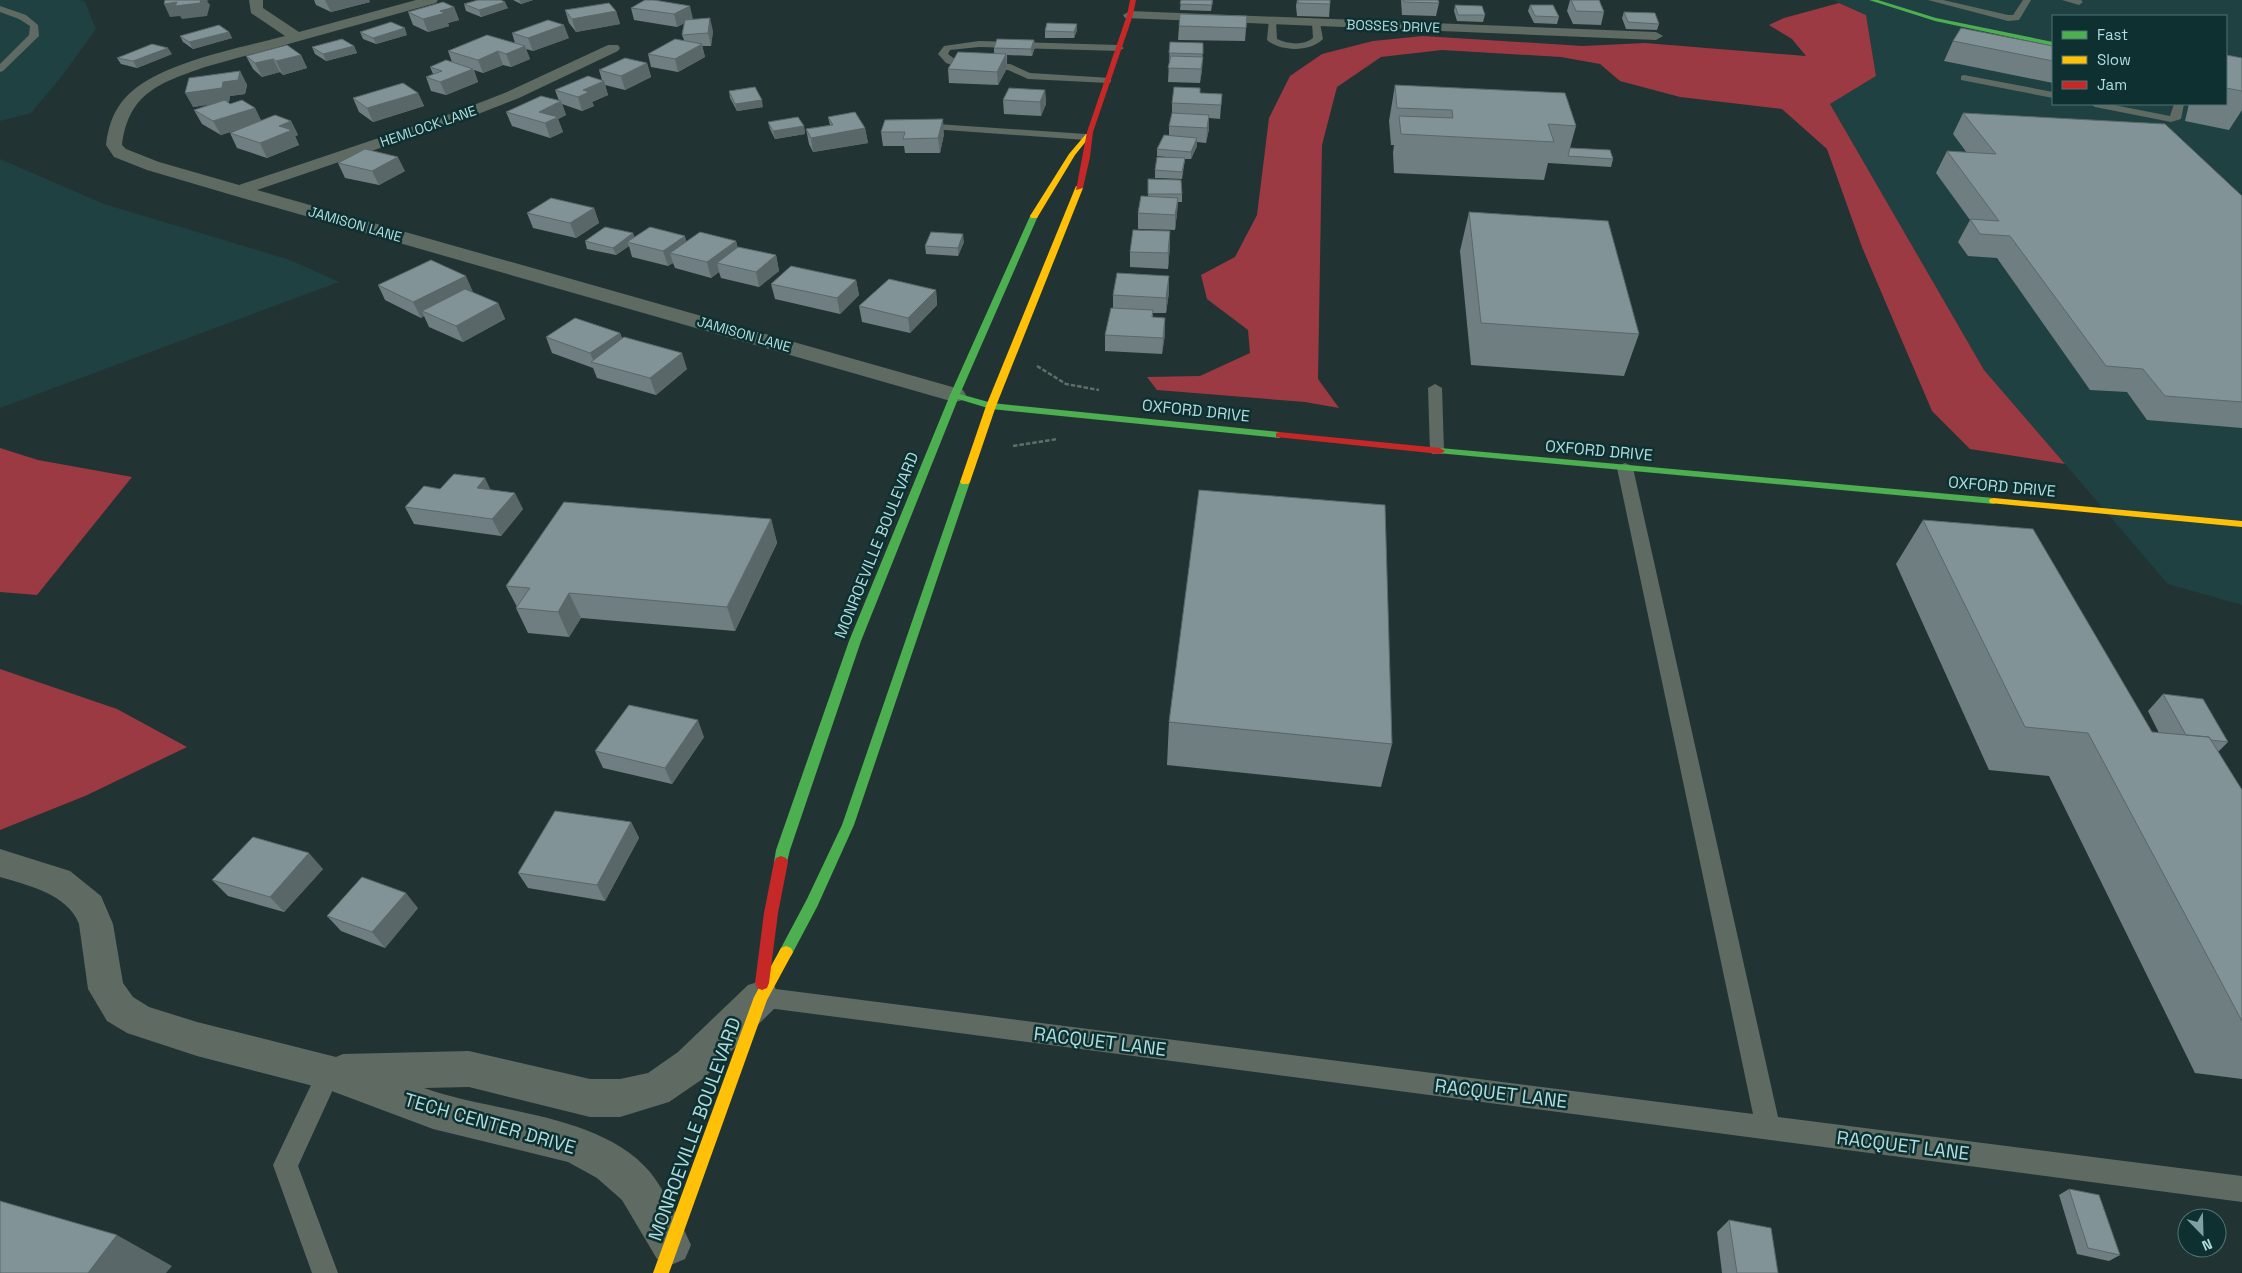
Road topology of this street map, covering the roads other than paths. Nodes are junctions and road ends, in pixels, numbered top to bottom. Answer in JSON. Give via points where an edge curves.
{"nodes":[{"id":1,"x":256,"y":0,"type":"edge"},
{"id":2,"x":431,"y":0,"type":"edge"},
{"id":3,"x":1133,"y":0,"type":"edge"},
{"id":4,"x":1872,"y":0,"type":"edge"},
{"id":5,"x":1932,"y":0,"type":"edge"},
{"id":6,"x":2027,"y":0,"type":"edge"},
{"id":7,"x":2066,"y":0,"type":"edge"},
{"id":8,"x":2079,"y":2,"type":"dead end"},
{"id":9,"x":0,"y":9,"type":"edge"},
{"id":10,"x":1130,"y":15,"type":"junction"},
{"id":11,"x":1272,"y":21,"type":"junction"},
{"id":12,"x":1316,"y":23,"type":"junction"},
{"id":13,"x":1656,"y":36,"type":"dead end"},
{"id":14,"x":296,"y":37,"type":"junction"},
{"id":15,"x":2052,"y":44,"type":"edge"},
{"id":16,"x":613,"y":48,"type":"dead end"},
{"id":17,"x":1119,"y":48,"type":"junction"},
{"id":18,"x":0,"y":69,"type":"edge"},
{"id":19,"x":1964,"y":78,"type":"dead end"},
{"id":20,"x":1108,"y":80,"type":"junction"},
{"id":21,"x":2052,"y":95,"type":"edge"},
{"id":22,"x":2100,"y":105,"type":"edge"},
{"id":23,"x":2179,"y":105,"type":"edge"},
{"id":24,"x":908,"y":127,"type":"edge"},
{"id":25,"x":1088,"y":134,"type":"junction"},
{"id":26,"x":238,"y":191,"type":"junction"},
{"id":27,"x":1435,"y":388,"type":"dead end"},
{"id":28,"x":955,"y":395,"type":"junction"},
{"id":29,"x":991,"y":406,"type":"junction"},
{"id":30,"x":1437,"y":451,"type":"junction"},
{"id":31,"x":1625,"y":468,"type":"junction"},
{"id":32,"x":2242,"y":524,"type":"edge"},
{"id":33,"x":0,"y":863,"type":"edge"},
{"id":34,"x":761,"y":997,"type":"junction"},
{"id":35,"x":329,"y":1072,"type":"junction"},
{"id":36,"x":1768,"y":1128,"type":"junction"},
{"id":37,"x":2242,"y":1189,"type":"edge"},
{"id":38,"x":666,"y":1259,"type":"edge"},
{"id":39,"x":325,"y":1273,"type":"edge"}],
"edges":[{"from":1,"to":14,"type":"street","via":[[256,10],[261,15]]},
{"from":2,"to":14,"type":"street","name":"JAMISON LANE"},
{"from":3,"to":10,"type":"main road","name":"MONROEVILLE BOULEVARD"},
{"from":4,"to":15,"type":"main road","via":[[1943,20]]},
{"from":5,"to":6,"type":"lane","via":[[2008,18],[2016,18]]},
{"from":7,"to":8,"type":"lane"},
{"from":9,"to":18,"type":"lane","via":[[28,19],[34,25],[34,36]]},
{"from":10,"to":11,"type":"street","name":"BOSSES DRIVE"},
{"from":10,"to":17,"type":"main road","name":"MONROEVILLE BOULEVARD"},
{"from":11,"to":12,"type":"street","name":"BOSSES DRIVE"},
{"from":11,"to":12,"type":"lane","via":[[1272,40],[1279,44],[1315,42],[1318,39]]},
{"from":12,"to":13,"type":"street","name":"BOSSES DRIVE"},
{"from":14,"to":26,"type":"street","name":"JAMISON LANE","via":[[165,76],[136,94],[119,119],[114,145],[120,154]]},
{"from":16,"to":26,"type":"street","name":"HEMLOCK LANE","via":[[462,115]]},
{"from":17,"to":20,"type":"main road","name":"MONROEVILLE BOULEVARD"},
{"from":17,"to":20,"type":"lane","via":[[979,44],[947,48],[943,54],[955,63],[1008,67],[1028,76]]},
{"from":19,"to":21,"type":"lane"},
{"from":20,"to":25,"type":"main road","name":"MONROEVILLE BOULEVARD"},
{"from":22,"to":23,"type":"lane","via":[[2171,119],[2177,116]]},
{"from":24,"to":25,"type":"lane"},
{"from":25,"to":28,"type":"main road","name":"MONROEVILLE BOULEVARD","via":[[1066,162],[1032,220]]},
{"from":25,"to":29,"type":"main road","name":"MONROEVILLE BOULEVARD","via":[[1087,157],[1076,194]]},
{"from":26,"to":28,"type":"street","name":"JAMISON LANE"},
{"from":27,"to":30,"type":"lane"},
{"from":28,"to":29,"type":"main road","name":"OXFORD DRIVE"},
{"from":28,"to":34,"type":"main road","name":"MONROEVILLE BOULEVARD","via":[[855,641],[783,850],[771,913]]},
{"from":29,"to":30,"type":"main road","name":"OXFORD DRIVE"},
{"from":29,"to":34,"type":"main road","name":"MONROEVILLE BOULEVARD","via":[[848,825],[812,903]]},
{"from":30,"to":31,"type":"main road","name":"OXFORD DRIVE"},
{"from":31,"to":32,"type":"main road","name":"OXFORD DRIVE"},
{"from":31,"to":36,"type":"lane"},
{"from":33,"to":35,"type":"street","name":"TECH CENTER DRIVE","via":[[58,881],[89,906],[96,924],[106,989],[120,1009],[140,1021],[197,1039]]},
{"from":34,"to":35,"type":"street","name":"TECH CENTER DRIVE","via":[[691,1065],[656,1089],[620,1098],[590,1098],[468,1068]]},
{"from":34,"to":36,"type":"lane","name":"RACQUET LANE"},
{"from":34,"to":38,"type":"main road","name":"MONROEVILLE BOULEVARD"},
{"from":35,"to":38,"type":"street","name":"TECH CENTER DRIVE","via":[[433,1110],[574,1144],[610,1164],[636,1186]]},
{"from":35,"to":39,"type":"lane","via":[[285,1165]]},
{"from":36,"to":37,"type":"lane","name":"RACQUET LANE"}]}
